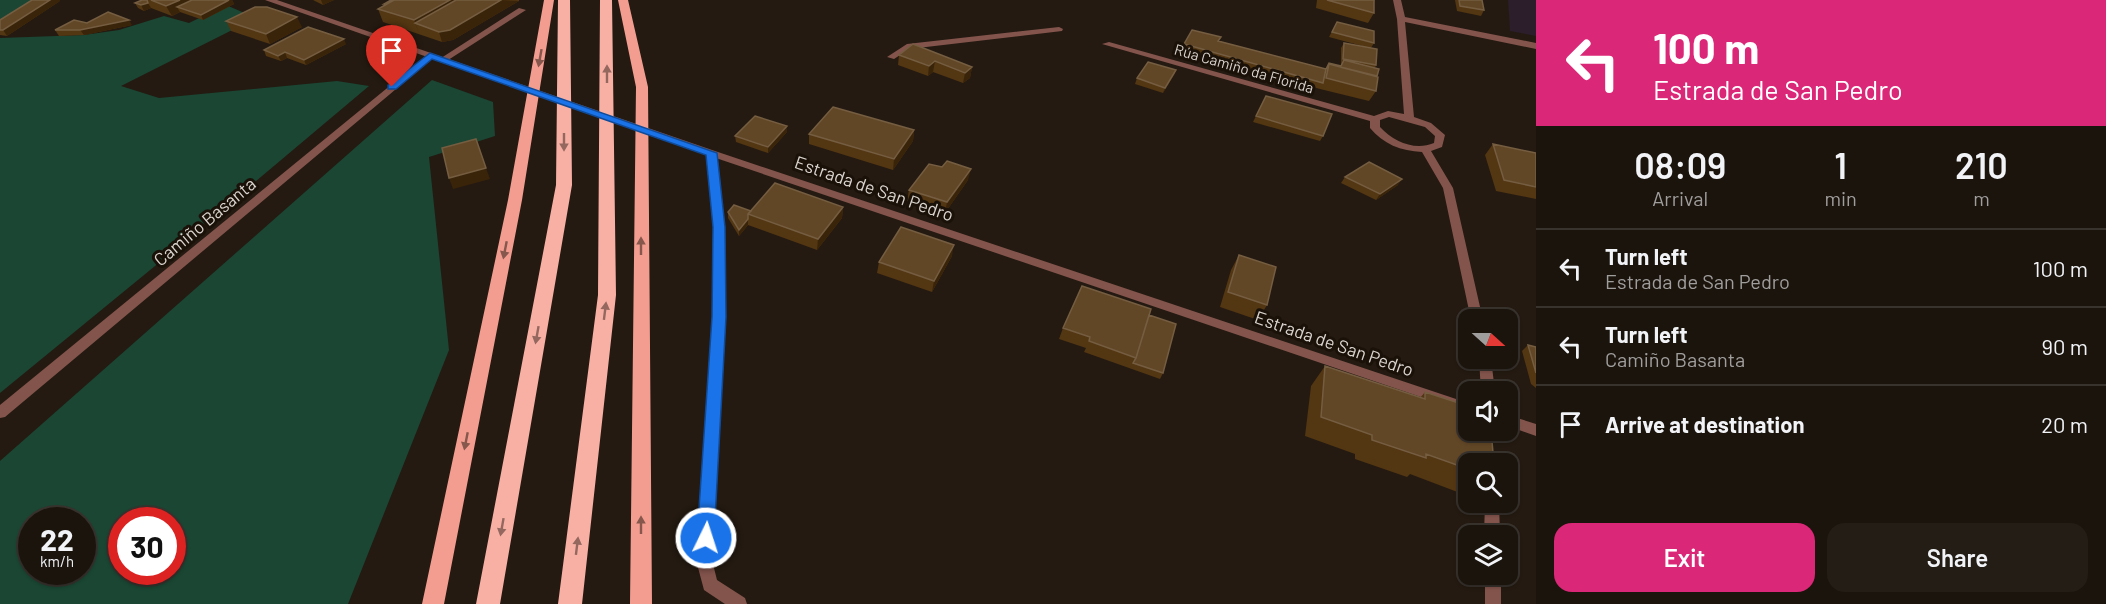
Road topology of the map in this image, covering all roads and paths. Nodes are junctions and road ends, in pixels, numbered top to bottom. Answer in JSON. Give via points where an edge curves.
{"nodes":[{"id":1,"x":268,"y":0,"type":"edge"},
{"id":2,"x":549,"y":0,"type":"edge"},
{"id":3,"x":564,"y":0,"type":"edge"},
{"id":4,"x":606,"y":0,"type":"edge"},
{"id":5,"x":623,"y":0,"type":"edge"},
{"id":6,"x":1397,"y":0,"type":"edge"},
{"id":7,"x":522,"y":10,"type":"dead end"},
{"id":8,"x":1401,"y":19,"type":"junction"},
{"id":9,"x":1059,"y":29,"type":"dead end"},
{"id":10,"x":1106,"y":44,"type":"dead end"},
{"id":11,"x":1536,"y":46,"type":"edge"},
{"id":12,"x":891,"y":57,"type":"dead end"},
{"id":13,"x":436,"y":58,"type":"junction"},
{"id":14,"x":1408,"y":117,"type":"junction"},
{"id":15,"x":1375,"y":119,"type":"junction"},
{"id":16,"x":1425,"y":149,"type":"junction"},
{"id":17,"x":711,"y":153,"type":"junction"},
{"id":18,"x":1474,"y":309,"type":"edge"},
{"id":19,"x":1458,"y":405,"type":"edge"},
{"id":20,"x":0,"y":413,"type":"edge"},
{"id":21,"x":1518,"y":424,"type":"edge"},
{"id":22,"x":1536,"y":430,"type":"edge"},
{"id":23,"x":1493,"y":585,"type":"edge"},
{"id":24,"x":433,"y":604,"type":"edge"},
{"id":25,"x":488,"y":604,"type":"edge"},
{"id":26,"x":570,"y":604,"type":"edge"},
{"id":27,"x":641,"y":604,"type":"edge"},
{"id":28,"x":739,"y":604,"type":"edge"},
{"id":29,"x":1493,"y":604,"type":"edge"}],
"edges":[{"from":1,"to":13,"type":"street","name":"Estrada de San Pedro"},
{"from":2,"to":24,"type":"highway","one_way":true,"via":[[514,200]]},
{"from":3,"to":25,"type":"highway","one_way":true,"via":[[564,185]]},
{"from":26,"to":4,"type":"highway","one_way":true,"via":[[607,296]]},
{"from":27,"to":5,"type":"highway","one_way":true,"via":[[642,87]]},
{"from":6,"to":8,"type":"street"},
{"from":7,"to":13,"type":"street","name":"Camiño Basanta"},
{"from":8,"to":11,"type":"street"},
{"from":8,"to":14,"type":"street"},
{"from":9,"to":12,"type":"street","via":[[907,47]]},
{"from":10,"to":15,"type":"street","name":"Rúa Camiño da Florida"},
{"from":13,"to":17,"type":"street","name":"Estrada de San Pedro"},
{"from":13,"to":20,"type":"street","name":"Camiño Basanta"},
{"from":14,"to":15,"type":"street","via":[[1388,114]]},
{"from":14,"to":16,"type":"street","via":[[1428,124],[1440,135],[1439,144]]},
{"from":15,"to":16,"type":"street","via":[[1375,128],[1386,139],[1405,147]]},
{"from":16,"to":18,"type":"street","via":[[1448,188]]},
{"from":17,"to":19,"type":"street","name":"Estrada de San Pedro"},
{"from":17,"to":28,"type":"street","via":[[719,227],[719,317],[704,560],[710,585]]},
{"from":21,"to":22,"type":"street"},
{"from":23,"to":29,"type":"street"}]}
